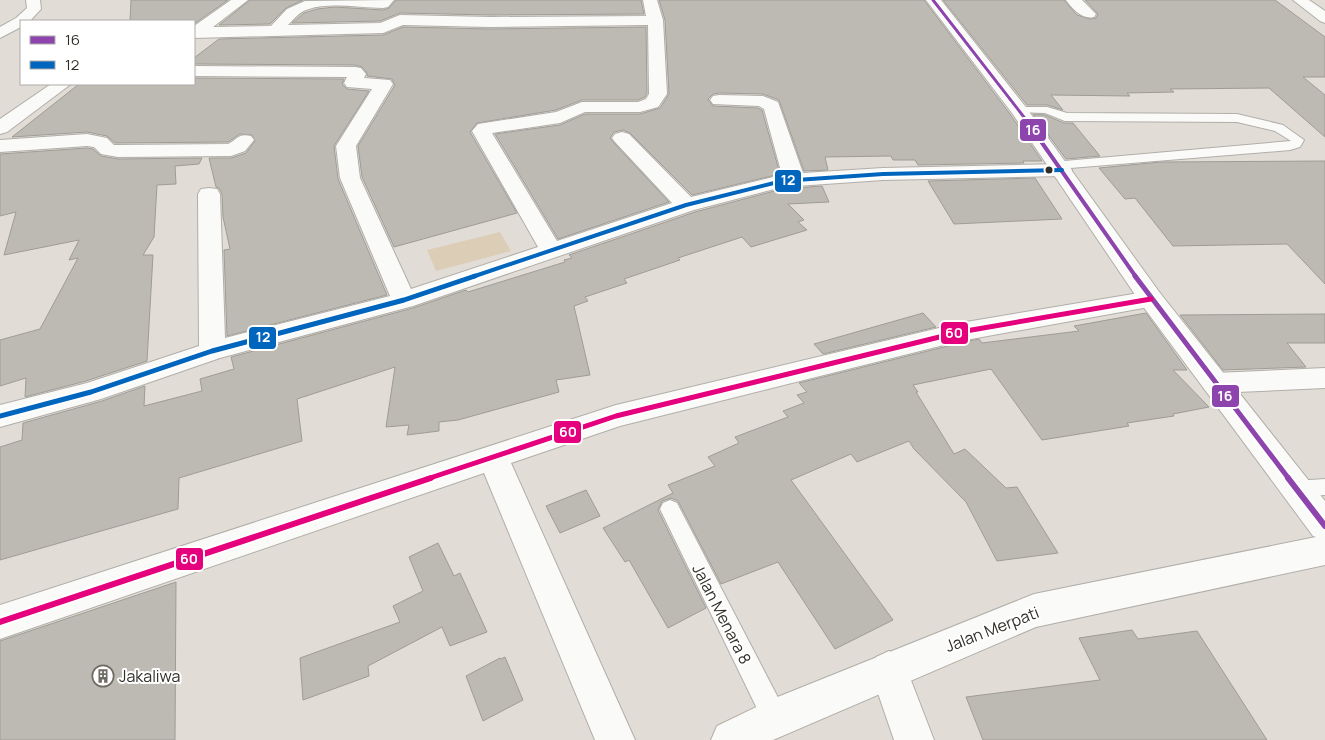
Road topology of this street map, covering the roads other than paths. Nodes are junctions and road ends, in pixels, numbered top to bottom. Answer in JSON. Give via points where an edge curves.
{"nodes":[{"id":1,"x":33,"y":0,"type":"edge"},
{"id":2,"x":241,"y":0,"type":"edge"},
{"id":3,"x":387,"y":0,"type":"edge"},
{"id":4,"x":933,"y":0,"type":"edge"},
{"id":5,"x":1073,"y":0,"type":"edge"},
{"id":6,"x":1300,"y":0,"type":"edge"},
{"id":7,"x":653,"y":10,"type":"edge"},
{"id":8,"x":1089,"y":14,"type":"dead end"},
{"id":9,"x":1325,"y":18,"type":"edge"},
{"id":10,"x":22,"y":20,"type":"edge"},
{"id":11,"x":20,"y":22,"type":"edge"},
{"id":12,"x":275,"y":30,"type":"junction"},
{"id":13,"x":195,"y":32,"type":"edge"},
{"id":14,"x":0,"y":33,"type":"edge"},
{"id":15,"x":195,"y":33,"type":"edge"},
{"id":16,"x":195,"y":71,"type":"edge"},
{"id":17,"x":61,"y":85,"type":"edge"},
{"id":18,"x":719,"y":100,"type":"dead end"},
{"id":19,"x":1019,"y":110,"type":"junction"},
{"id":20,"x":0,"y":128,"type":"edge"},
{"id":21,"x":622,"y":138,"type":"dead end"},
{"id":22,"x":244,"y":140,"type":"dead end"},
{"id":23,"x":0,"y":146,"type":"edge"},
{"id":24,"x":1060,"y":167,"type":"junction"},
{"id":25,"x":794,"y":179,"type":"junction"},
{"id":26,"x":209,"y":194,"type":"dead end"},
{"id":27,"x":686,"y":205,"type":"junction"},
{"id":28,"x":552,"y":251,"type":"junction"},
{"id":29,"x":1151,"y":299,"type":"junction"},
{"id":30,"x":404,"y":300,"type":"junction"},
{"id":31,"x":212,"y":351,"type":"junction"},
{"id":32,"x":1325,"y":378,"type":"edge"},
{"id":33,"x":1215,"y":383,"type":"junction"},
{"id":34,"x":0,"y":416,"type":"edge"},
{"id":35,"x":492,"y":456,"type":"junction"},
{"id":36,"x":1325,"y":487,"type":"edge"},
{"id":37,"x":1295,"y":489,"type":"junction"},
{"id":38,"x":670,"y":509,"type":"dead end"},
{"id":39,"x":1325,"y":526,"type":"edge"},
{"id":40,"x":1325,"y":550,"type":"edge"},
{"id":41,"x":0,"y":622,"type":"edge"},
{"id":42,"x":889,"y":670,"type":"junction"},
{"id":43,"x":775,"y":718,"type":"junction"},
{"id":44,"x":615,"y":740,"type":"edge"},
{"id":45,"x":731,"y":740,"type":"edge"},
{"id":46,"x":914,"y":740,"type":"edge"}],
"edges":[{"from":1,"to":10,"type":"street","via":[[34,9]]},
{"from":2,"to":13,"type":"street"},
{"from":3,"to":12,"type":"street","via":[[383,4],[304,6],[292,12]]},
{"from":4,"to":19,"type":"street"},
{"from":5,"to":8,"type":"street"},
{"from":6,"to":9,"type":"street"},
{"from":7,"to":12,"type":"street","via":[[490,22],[400,20],[385,28]]},
{"from":7,"to":28,"type":"street","via":[[658,94],[652,103],[640,107],[582,107],[560,117],[482,131]]},
{"from":11,"to":14,"type":"street"},
{"from":12,"to":15,"type":"street"},
{"from":16,"to":30,"type":"street","via":[[355,72],[353,83],[384,84],[346,146],[350,178]]},
{"from":17,"to":20,"type":"street"},
{"from":18,"to":25,"type":"street","via":[[762,101],[772,106]]},
{"from":19,"to":24,"type":"street"},
{"from":19,"to":24,"type":"lane","via":[[1047,110],[1065,116],[1237,118],[1279,128],[1298,140],[1290,146]]},
{"from":21,"to":27,"type":"street"},
{"from":22,"to":23,"type":"street","via":[[234,149],[192,151],[108,150],[100,142],[87,140]]},
{"from":24,"to":25,"type":"street"},
{"from":24,"to":29,"type":"street"},
{"from":25,"to":27,"type":"street"},
{"from":26,"to":31,"type":"street"},
{"from":27,"to":28,"type":"street"},
{"from":28,"to":30,"type":"street"},
{"from":29,"to":33,"type":"street"},
{"from":29,"to":35,"type":"street","via":[[950,334],[616,416]]},
{"from":30,"to":31,"type":"street"},
{"from":31,"to":34,"type":"street","via":[[91,392]]},
{"from":32,"to":33,"type":"street"},
{"from":33,"to":37,"type":"street"},
{"from":35,"to":41,"type":"street"},
{"from":35,"to":44,"type":"street"},
{"from":36,"to":37,"type":"lane"},
{"from":37,"to":39,"type":"street"},
{"from":38,"to":43,"type":"lane","name":"Jalan Menara 8"},
{"from":40,"to":42,"type":"street","name":"Jalan Merpati","via":[[1034,611]]},
{"from":42,"to":43,"type":"street","name":"Jalan Merpati"},
{"from":42,"to":46,"type":"street"},
{"from":43,"to":45,"type":"street","name":"Jalan Merpati"}]}
